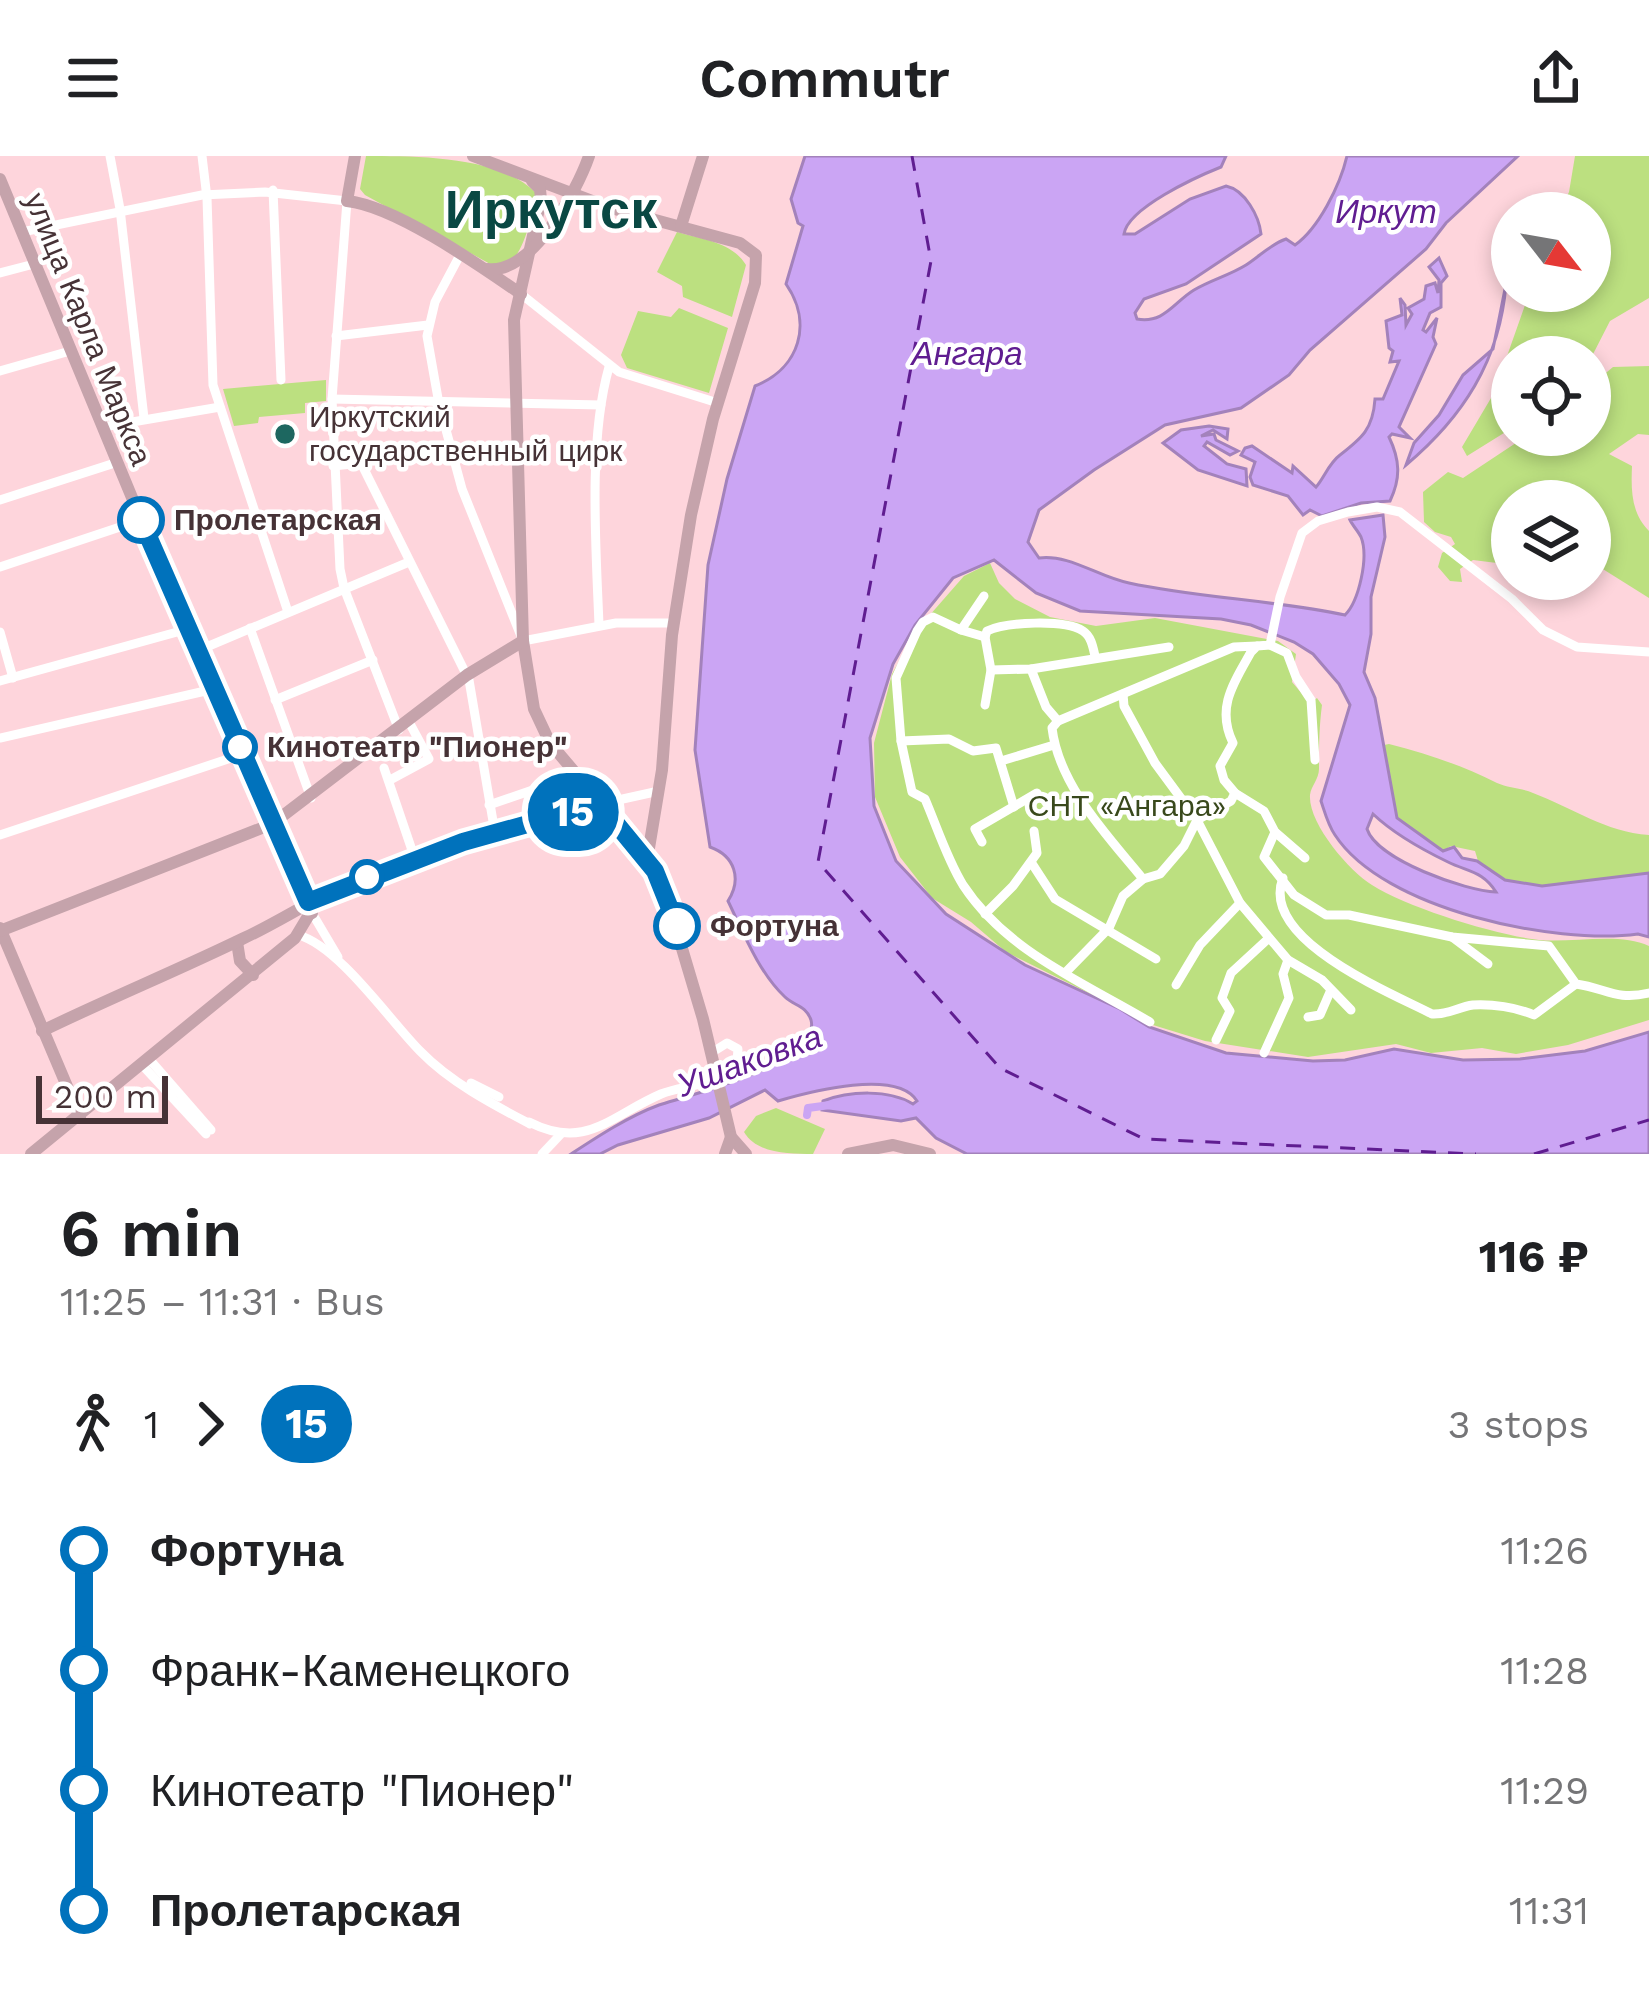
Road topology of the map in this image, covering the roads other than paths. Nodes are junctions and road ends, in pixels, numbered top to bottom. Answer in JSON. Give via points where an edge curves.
{"nodes":[{"id":1,"x":110,"y":156,"type":"edge"},
{"id":2,"x":202,"y":156,"type":"edge"},
{"id":3,"x":355,"y":156,"type":"edge"},
{"id":4,"x":473,"y":156,"type":"edge"},
{"id":5,"x":589,"y":156,"type":"edge"},
{"id":6,"x":703,"y":156,"type":"edge"},
{"id":7,"x":0,"y":178,"type":"edge"},
{"id":8,"x":532,"y":181,"type":"junction"},
{"id":9,"x":350,"y":183,"type":"junction"},
{"id":10,"x":273,"y":192,"type":"junction"},
{"id":11,"x":206,"y":193,"type":"junction"},
{"id":12,"x":575,"y":194,"type":"junction"},
{"id":13,"x":4,"y":200,"type":"edge"},
{"id":14,"x":347,"y":201,"type":"junction"},
{"id":15,"x":375,"y":207,"type":"junction"},
{"id":16,"x":120,"y":209,"type":"junction"},
{"id":17,"x":682,"y":226,"type":"junction"},
{"id":18,"x":22,"y":232,"type":"junction"},
{"id":19,"x":531,"y":249,"type":"junction"},
{"id":20,"x":460,"y":255,"type":"junction"},
{"id":21,"x":34,"y":264,"type":"junction"},
{"id":22,"x":481,"y":267,"type":"junction"},
{"id":23,"x":0,"y":273,"type":"edge"},
{"id":24,"x":520,"y":294,"type":"junction"},
{"id":25,"x":428,"y":325,"type":"junction"},
{"id":26,"x":336,"y":336,"type":"junction"},
{"id":27,"x":70,"y":351,"type":"junction"},
{"id":28,"x":609,"y":367,"type":"junction"},
{"id":29,"x":0,"y":371,"type":"edge"},
{"id":30,"x":281,"y":380,"type":"dead end"},
{"id":31,"x":332,"y":399,"type":"junction"},
{"id":32,"x":718,"y":403,"type":"junction"},
{"id":33,"x":439,"y":404,"type":"junction"},
{"id":34,"x":517,"y":405,"type":"junction"},
{"id":35,"x":601,"y":405,"type":"junction"},
{"id":36,"x":220,"y":406,"type":"junction"},
{"id":37,"x":144,"y":418,"type":"junction"},
{"id":38,"x":103,"y":427,"type":"junction"},
{"id":39,"x":118,"y":462,"type":"junction"},
{"id":40,"x":333,"y":466,"type":"junction"},
{"id":41,"x":0,"y":500,"type":"edge"},
{"id":42,"x":141,"y":520,"type":"junction"},
{"id":43,"x":409,"y":562,"type":"junction"},
{"id":44,"x":0,"y":567,"type":"edge"},
{"id":45,"x":344,"y":588,"type":"junction"},
{"id":46,"x":984,"y":596,"type":"dead end"},
{"id":47,"x":288,"y":612,"type":"junction"},
{"id":48,"x":674,"y":623,"type":"junction"},
{"id":49,"x":599,"y":625,"type":"junction"},
{"id":50,"x":250,"y":628,"type":"junction"},
{"id":51,"x":188,"y":629,"type":"junction"},
{"id":52,"x":962,"y":630,"type":"junction"},
{"id":53,"x":0,"y":632,"type":"edge"},
{"id":54,"x":985,"y":637,"type":"junction"},
{"id":55,"x":523,"y":640,"type":"junction"},
{"id":56,"x":1271,"y":643,"type":"junction"},
{"id":57,"x":1257,"y":646,"type":"junction"},
{"id":58,"x":1168,"y":647,"type":"dead end"},
{"id":59,"x":197,"y":651,"type":"junction"},
{"id":60,"x":1649,"y":652,"type":"edge"},
{"id":61,"x":1095,"y":656,"type":"junction"},
{"id":62,"x":373,"y":660,"type":"junction"},
{"id":63,"x":1031,"y":669,"type":"junction"},
{"id":64,"x":991,"y":670,"type":"junction"},
{"id":65,"x":467,"y":675,"type":"junction"},
{"id":66,"x":13,"y":678,"type":"junction"},
{"id":67,"x":0,"y":681,"type":"edge"},
{"id":68,"x":214,"y":689,"type":"junction"},
{"id":69,"x":1123,"y":694,"type":"junction"},
{"id":70,"x":274,"y":700,"type":"junction"},
{"id":71,"x":985,"y":705,"type":"dead end"},
{"id":72,"x":1058,"y":721,"type":"junction"},
{"id":73,"x":404,"y":726,"type":"junction"},
{"id":74,"x":0,"y":738,"type":"edge"},
{"id":75,"x":901,"y":741,"type":"junction"},
{"id":76,"x":1054,"y":745,"type":"junction"},
{"id":77,"x":242,"y":754,"type":"junction"},
{"id":78,"x":377,"y":760,"type":"junction"},
{"id":79,"x":1315,"y":760,"type":"dead end"},
{"id":80,"x":1001,"y":761,"type":"junction"},
{"id":81,"x":576,"y":776,"type":"junction"},
{"id":82,"x":390,"y":780,"type":"junction"},
{"id":83,"x":659,"y":790,"type":"junction"},
{"id":84,"x":1037,"y":793,"type":"dead end"},
{"id":85,"x":1235,"y":793,"type":"junction"},
{"id":86,"x":311,"y":798,"type":"junction"},
{"id":87,"x":600,"y":804,"type":"junction"},
{"id":88,"x":489,"y":805,"type":"junction"},
{"id":89,"x":1014,"y":807,"type":"junction"},
{"id":90,"x":1197,"y":820,"type":"junction"},
{"id":91,"x":272,"y":824,"type":"junction"},
{"id":92,"x":1034,"y":831,"type":"dead end"},
{"id":93,"x":1275,"y":832,"type":"junction"},
{"id":94,"x":495,"y":833,"type":"junction"},
{"id":95,"x":0,"y":835,"type":"edge"},
{"id":96,"x":982,"y":842,"type":"dead end"},
{"id":97,"x":1305,"y":858,"type":"dead end"},
{"id":98,"x":415,"y":859,"type":"junction"},
{"id":99,"x":647,"y":860,"type":"junction"},
{"id":100,"x":1030,"y":862,"type":"junction"},
{"id":101,"x":1284,"y":878,"type":"junction"},
{"id":102,"x":1143,"y":879,"type":"junction"},
{"id":103,"x":1240,"y":903,"type":"junction"},
{"id":104,"x":309,"y":908,"type":"junction"},
{"id":105,"x":985,"y":914,"type":"junction"},
{"id":106,"x":1106,"y":929,"type":"junction"},
{"id":107,"x":0,"y":930,"type":"edge"},
{"id":108,"x":298,"y":935,"type":"junction"},
{"id":109,"x":1452,"y":937,"type":"junction"},
{"id":110,"x":1269,"y":938,"type":"junction"},
{"id":111,"x":237,"y":942,"type":"junction"},
{"id":112,"x":1156,"y":959,"type":"dead end"},
{"id":113,"x":1288,"y":960,"type":"junction"},
{"id":114,"x":1488,"y":964,"type":"dead end"},
{"id":115,"x":1066,"y":971,"type":"junction"},
{"id":116,"x":253,"y":975,"type":"junction"},
{"id":117,"x":1576,"y":984,"type":"junction"},
{"id":118,"x":1176,"y":985,"type":"dead end"},
{"id":119,"x":1330,"y":992,"type":"junction"},
{"id":120,"x":1649,"y":993,"type":"edge"},
{"id":121,"x":1352,"y":1010,"type":"dead end"},
{"id":122,"x":1309,"y":1017,"type":"dead end"},
{"id":123,"x":1150,"y":1022,"type":"dead end"},
{"id":124,"x":42,"y":1031,"type":"junction"},
{"id":125,"x":1216,"y":1040,"type":"dead end"},
{"id":126,"x":1264,"y":1053,"type":"dead end"},
{"id":127,"x":146,"y":1063,"type":"junction"},
{"id":128,"x":707,"y":1082,"type":"dead end"},
{"id":129,"x":498,"y":1100,"type":"junction"},
{"id":130,"x":80,"y":1117,"type":"junction"},
{"id":131,"x":208,"y":1132,"type":"dead end"},
{"id":132,"x":729,"y":1132,"type":"junction"},
{"id":133,"x":560,"y":1135,"type":"junction"},
{"id":134,"x":855,"y":1152,"type":"edge"},
{"id":135,"x":31,"y":1154,"type":"edge"},
{"id":136,"x":542,"y":1154,"type":"edge"},
{"id":137,"x":725,"y":1154,"type":"edge"},
{"id":138,"x":746,"y":1154,"type":"edge"},
{"id":139,"x":880,"y":1154,"type":"edge"},
{"id":140,"x":930,"y":1154,"type":"edge"}],
"edges":[{"from":1,"to":16,"type":"street"},
{"from":2,"to":11,"type":"street"},
{"from":3,"to":9,"type":"main road"},
{"from":4,"to":8,"type":"main road"},
{"from":5,"to":12,"type":"main road"},
{"from":6,"to":17,"type":"main road"},
{"from":7,"to":13,"type":"main road","name":"улица Карла Маркса"},
{"from":8,"to":12,"type":"main road"},
{"from":8,"to":19,"type":"main road","via":[[542,200]]},
{"from":9,"to":10,"type":"street","via":[[338,195]]},
{"from":9,"to":14,"type":"main road"},
{"from":9,"to":15,"type":"main road"},
{"from":10,"to":11,"type":"street"},
{"from":10,"to":14,"type":"street"},
{"from":10,"to":30,"type":"street"},
{"from":11,"to":16,"type":"street"},
{"from":11,"to":36,"type":"street"},
{"from":12,"to":17,"type":"main road"},
{"from":12,"to":19,"type":"main road"},
{"from":13,"to":18,"type":"main road","name":"улица Карла Маркса"},
{"from":14,"to":15,"type":"main road"},
{"from":14,"to":26,"type":"street"},
{"from":15,"to":20,"type":"main road"},
{"from":16,"to":18,"type":"street"},
{"from":16,"to":37,"type":"street"},
{"from":17,"to":32,"type":"main road","via":[[756,255]]},
{"from":18,"to":21,"type":"main road","name":"улица Карла Маркса"},
{"from":19,"to":22,"type":"main road","via":[[502,269]]},
{"from":19,"to":24,"type":"main road"},
{"from":20,"to":22,"type":"main road"},
{"from":20,"to":25,"type":"street"},
{"from":21,"to":23,"type":"street"},
{"from":21,"to":27,"type":"main road","name":"улица Карла Маркса"},
{"from":22,"to":24,"type":"main road"},
{"from":24,"to":28,"type":"street"},
{"from":24,"to":34,"type":"main road"},
{"from":25,"to":26,"type":"street"},
{"from":25,"to":33,"type":"street"},
{"from":26,"to":31,"type":"street"},
{"from":27,"to":29,"type":"street"},
{"from":27,"to":38,"type":"main road","name":"улица Карла Маркса"},
{"from":28,"to":32,"type":"street"},
{"from":28,"to":35,"type":"street"},
{"from":31,"to":33,"type":"street"},
{"from":31,"to":40,"type":"street"},
{"from":32,"to":48,"type":"main road"},
{"from":33,"to":34,"type":"street"},
{"from":33,"to":55,"type":"street","via":[[461,488]]},
{"from":34,"to":35,"type":"street"},
{"from":34,"to":55,"type":"main road"},
{"from":35,"to":49,"type":"street"},
{"from":36,"to":37,"type":"street"},
{"from":36,"to":47,"type":"street"},
{"from":37,"to":38,"type":"street"},
{"from":38,"to":39,"type":"main road","name":"улица Карла Маркса"},
{"from":39,"to":41,"type":"street"},
{"from":39,"to":42,"type":"main road","name":"улица Карла Маркса"},
{"from":40,"to":43,"type":"street","via":[[361,463]]},
{"from":40,"to":45,"type":"street"},
{"from":42,"to":44,"type":"street"},
{"from":42,"to":51,"type":"main road","name":"улица Карла Маркса"},
{"from":43,"to":45,"type":"street"},
{"from":43,"to":65,"type":"street"},
{"from":45,"to":47,"type":"street"},
{"from":45,"to":62,"type":"street"},
{"from":46,"to":52,"type":"street"},
{"from":47,"to":50,"type":"street"},
{"from":48,"to":49,"type":"street"},
{"from":48,"to":83,"type":"main road"},
{"from":49,"to":55,"type":"street"},
{"from":50,"to":59,"type":"street"},
{"from":50,"to":70,"type":"street"},
{"from":51,"to":59,"type":"main road","name":"улица Карла Маркса"},
{"from":51,"to":66,"type":"street"},
{"from":52,"to":54,"type":"street"},
{"from":52,"to":75,"type":"street","via":[[933,617],[917,631],[896,678]]},
{"from":53,"to":66,"type":"street"},
{"from":54,"to":61,"type":"street","via":[[999,625],[1054,624],[1084,631]]},
{"from":54,"to":64,"type":"street"},
{"from":55,"to":65,"type":"main road"},
{"from":55,"to":81,"type":"main road","via":[[536,716]]},
{"from":56,"to":57,"type":"street"},
{"from":56,"to":60,"type":"street","via":[[1298,542],[1309,528],[1348,512],[1389,508],[1543,630],[1577,647]]},
{"from":56,"to":79,"type":"street","via":[[1287,653],[1310,695]]},
{"from":57,"to":69,"type":"street","via":[[1234,647]]},
{"from":57,"to":85,"type":"street","via":[[1223,711],[1233,743],[1220,766]]},
{"from":58,"to":61,"type":"street"},
{"from":59,"to":68,"type":"main road","name":"улица Карла Маркса"},
{"from":61,"to":63,"type":"street"},
{"from":62,"to":70,"type":"street"},
{"from":62,"to":73,"type":"street"},
{"from":63,"to":64,"type":"street"},
{"from":63,"to":72,"type":"street"},
{"from":64,"to":71,"type":"street"},
{"from":65,"to":73,"type":"main road"},
{"from":65,"to":88,"type":"street"},
{"from":66,"to":67,"type":"street"},
{"from":68,"to":74,"type":"street"},
{"from":68,"to":77,"type":"main road","name":"улица Карла Маркса"},
{"from":69,"to":72,"type":"street"},
{"from":69,"to":90,"type":"street","via":[[1164,779]]},
{"from":70,"to":86,"type":"street"},
{"from":72,"to":76,"type":"street"},
{"from":73,"to":78,"type":"main road"},
{"from":73,"to":82,"type":"street","via":[[429,759]]},
{"from":75,"to":80,"type":"street","via":[[996,748]]},
{"from":75,"to":105,"type":"street","via":[[912,792],[925,799],[960,880]]},
{"from":76,"to":80,"type":"street"},
{"from":76,"to":102,"type":"street","via":[[1078,794]]},
{"from":77,"to":91,"type":"main road","name":"улица Карла Маркса"},
{"from":77,"to":95,"type":"street"},
{"from":78,"to":82,"type":"street"},
{"from":78,"to":86,"type":"main road"},
{"from":80,"to":89,"type":"street"},
{"from":81,"to":87,"type":"main road"},
{"from":81,"to":88,"type":"street"},
{"from":82,"to":98,"type":"street"},
{"from":83,"to":87,"type":"street"},
{"from":83,"to":99,"type":"main road"},
{"from":84,"to":89,"type":"street"},
{"from":85,"to":90,"type":"street"},
{"from":85,"to":93,"type":"street","via":[[1264,811]]},
{"from":86,"to":91,"type":"main road"},
{"from":87,"to":94,"type":"main road"},
{"from":87,"to":99,"type":"main road"},
{"from":88,"to":94,"type":"street"},
{"from":89,"to":96,"type":"street","via":[[975,829]]},
{"from":90,"to":102,"type":"street","via":[[1174,860]]},
{"from":90,"to":103,"type":"street"},
{"from":91,"to":104,"type":"main road","name":"улица Карла Маркса"},
{"from":91,"to":107,"type":"main road"},
{"from":92,"to":100,"type":"street"},
{"from":93,"to":97,"type":"street"},
{"from":93,"to":101,"type":"street","via":[[1264,856]]},
{"from":94,"to":98,"type":"main road"},
{"from":98,"to":104,"type":"main road"},
{"from":99,"to":132,"type":"main road","via":[[673,912]]},
{"from":100,"to":105,"type":"street"},
{"from":100,"to":106,"type":"street","via":[[1055,899]]},
{"from":101,"to":109,"type":"street","via":[[1294,895],[1326,915]]},
{"from":101,"to":117,"type":"street","via":[[1278,891],[1286,921],[1300,938],[1432,1014],[1475,1005],[1534,1015]]},
{"from":102,"to":106,"type":"street"},
{"from":103,"to":110,"type":"street"},
{"from":103,"to":118,"type":"street"},
{"from":104,"to":108,"type":"main road"},
{"from":104,"to":111,"type":"main road"},
{"from":104,"to":129,"type":"street","name":"улица Карла Маркса","via":[[332,950],[413,1040]]},
{"from":105,"to":115,"type":"street","via":[[1029,953]]},
{"from":106,"to":112,"type":"street"},
{"from":106,"to":115,"type":"street"},
{"from":107,"to":124,"type":"main road"},
{"from":108,"to":116,"type":"main road"},
{"from":108,"to":129,"type":"street","via":[[367,988],[435,1065]]},
{"from":109,"to":114,"type":"street"},
{"from":109,"to":117,"type":"street","via":[[1549,946]]},
{"from":110,"to":113,"type":"street"},
{"from":110,"to":125,"type":"street","via":[[1232,973],[1222,998],[1230,1011]]},
{"from":111,"to":116,"type":"main road"},
{"from":111,"to":124,"type":"main road"},
{"from":113,"to":119,"type":"street"},
{"from":113,"to":126,"type":"street","via":[[1289,998]]},
{"from":115,"to":123,"type":"street"},
{"from":116,"to":127,"type":"main road"},
{"from":117,"to":120,"type":"street","via":[[1613,996]]},
{"from":119,"to":121,"type":"street"},
{"from":119,"to":122,"type":"street","via":[[1320,1015]]},
{"from":124,"to":130,"type":"main road"},
{"from":127,"to":130,"type":"main road"},
{"from":127,"to":131,"type":"street"},
{"from":128,"to":133,"type":"street","via":[[668,1091],[590,1132]]},
{"from":129,"to":133,"type":"street","via":[[527,1124]]},
{"from":130,"to":135,"type":"main road"},
{"from":132,"to":137,"type":"main road"},
{"from":132,"to":138,"type":"main road"},
{"from":133,"to":136,"type":"street"},
{"from":134,"to":139,"type":"main road"},
{"from":134,"to":140,"type":"main road","via":[[902,1146]]}]}
